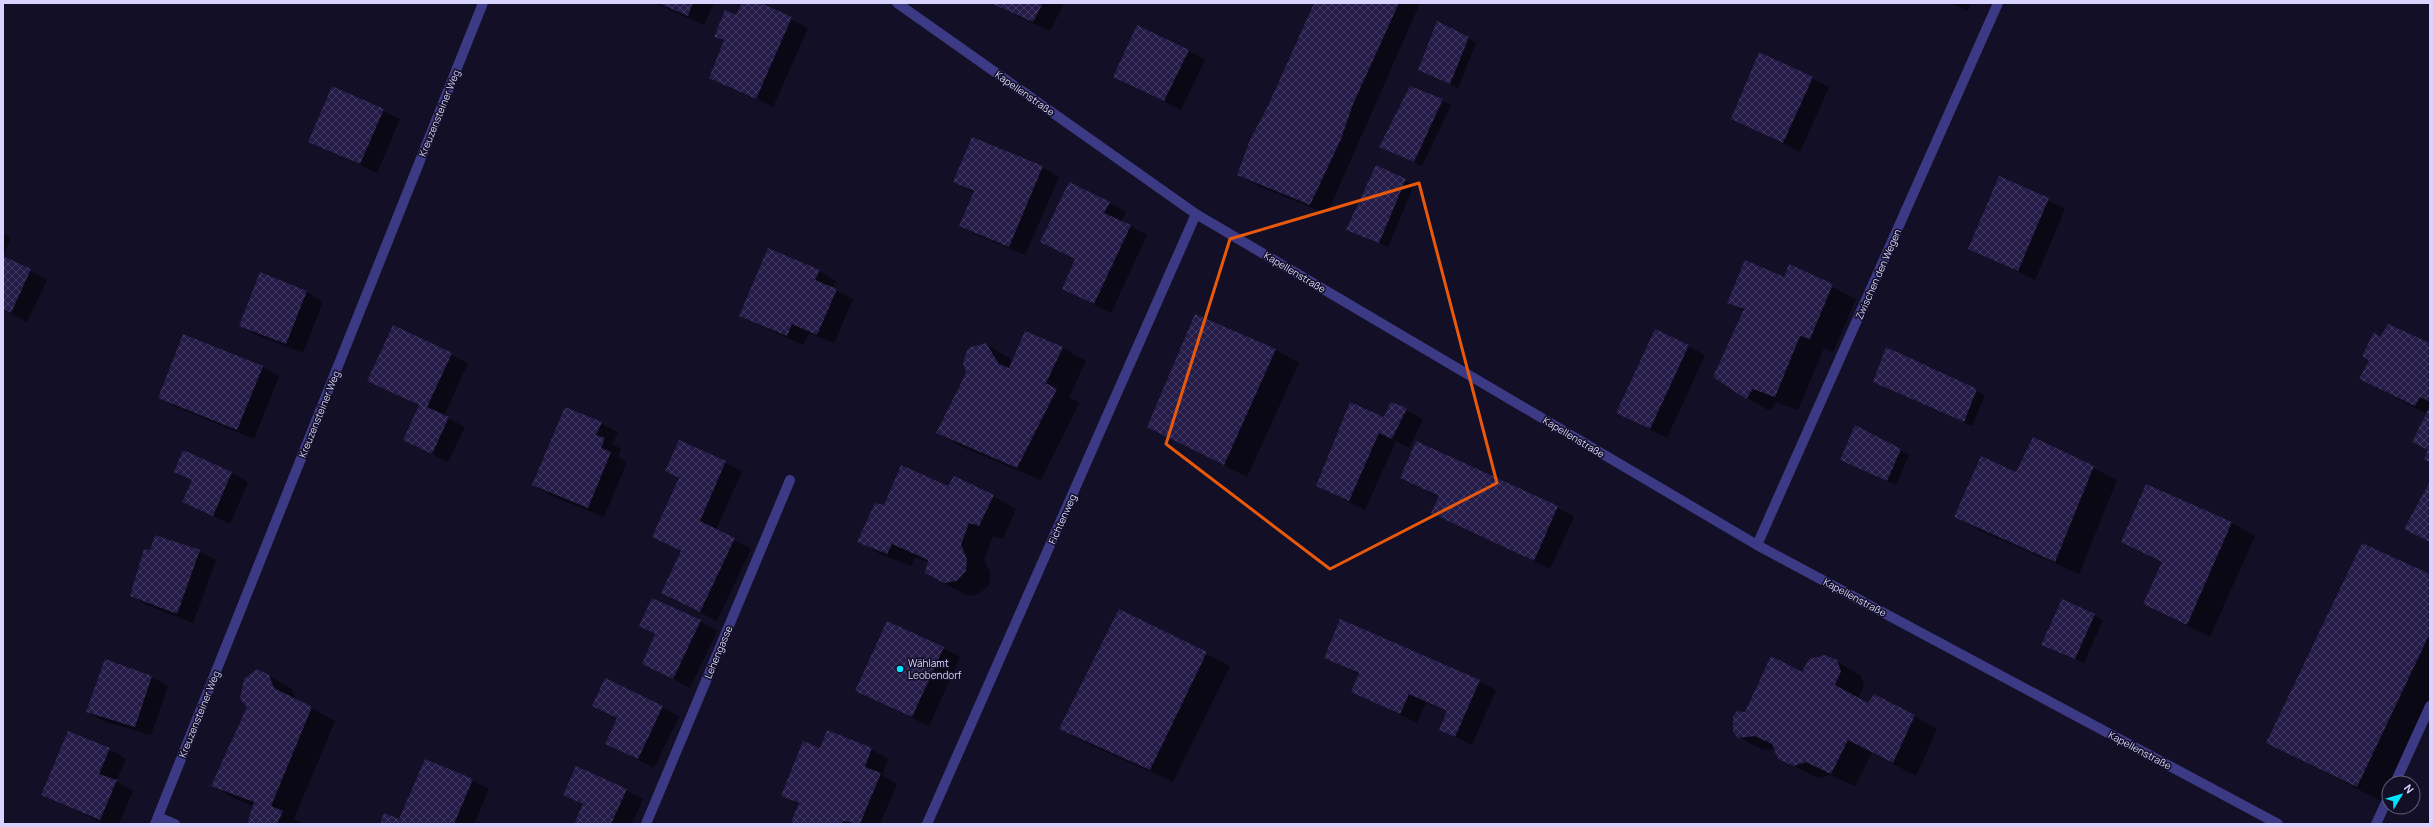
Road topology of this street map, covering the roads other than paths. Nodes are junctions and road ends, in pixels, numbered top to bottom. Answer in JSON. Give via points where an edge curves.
{"nodes":[{"id":1,"x":483,"y":3,"type":"edge"},
{"id":2,"x":897,"y":3,"type":"edge"},
{"id":3,"x":1998,"y":3,"type":"edge"},
{"id":4,"x":1196,"y":214,"type":"junction"},
{"id":5,"x":790,"y":480,"type":"dead end"},
{"id":6,"x":1757,"y":545,"type":"junction"},
{"id":7,"x":2430,"y":706,"type":"edge"},
{"id":8,"x":2399,"y":775,"type":"edge"},
{"id":9,"x":2381,"y":813,"type":"edge"},
{"id":10,"x":156,"y":821,"type":"edge"},
{"id":11,"x":175,"y":824,"type":"edge"},
{"id":12,"x":646,"y":824,"type":"edge"},
{"id":13,"x":927,"y":824,"type":"edge"},
{"id":14,"x":2278,"y":824,"type":"edge"},
{"id":15,"x":2376,"y":824,"type":"edge"}],
"edges":[{"from":1,"to":10,"type":"street","name":"Kreuzensteiner Weg"},
{"from":2,"to":4,"type":"street","name":"Kapellenstraße"},
{"from":3,"to":6,"type":"street","name":"Zwischen den Wegen"},
{"from":4,"to":6,"type":"street","name":"Kapellenstraße"},
{"from":4,"to":13,"type":"street","name":"Fichtenweg"},
{"from":5,"to":12,"type":"street","name":"Lehengasse"},
{"from":6,"to":14,"type":"street","name":"Kapellenstraße"},
{"from":7,"to":8,"type":"street"},
{"from":9,"to":15,"type":"street"},
{"from":10,"to":11,"type":"street"}]}
